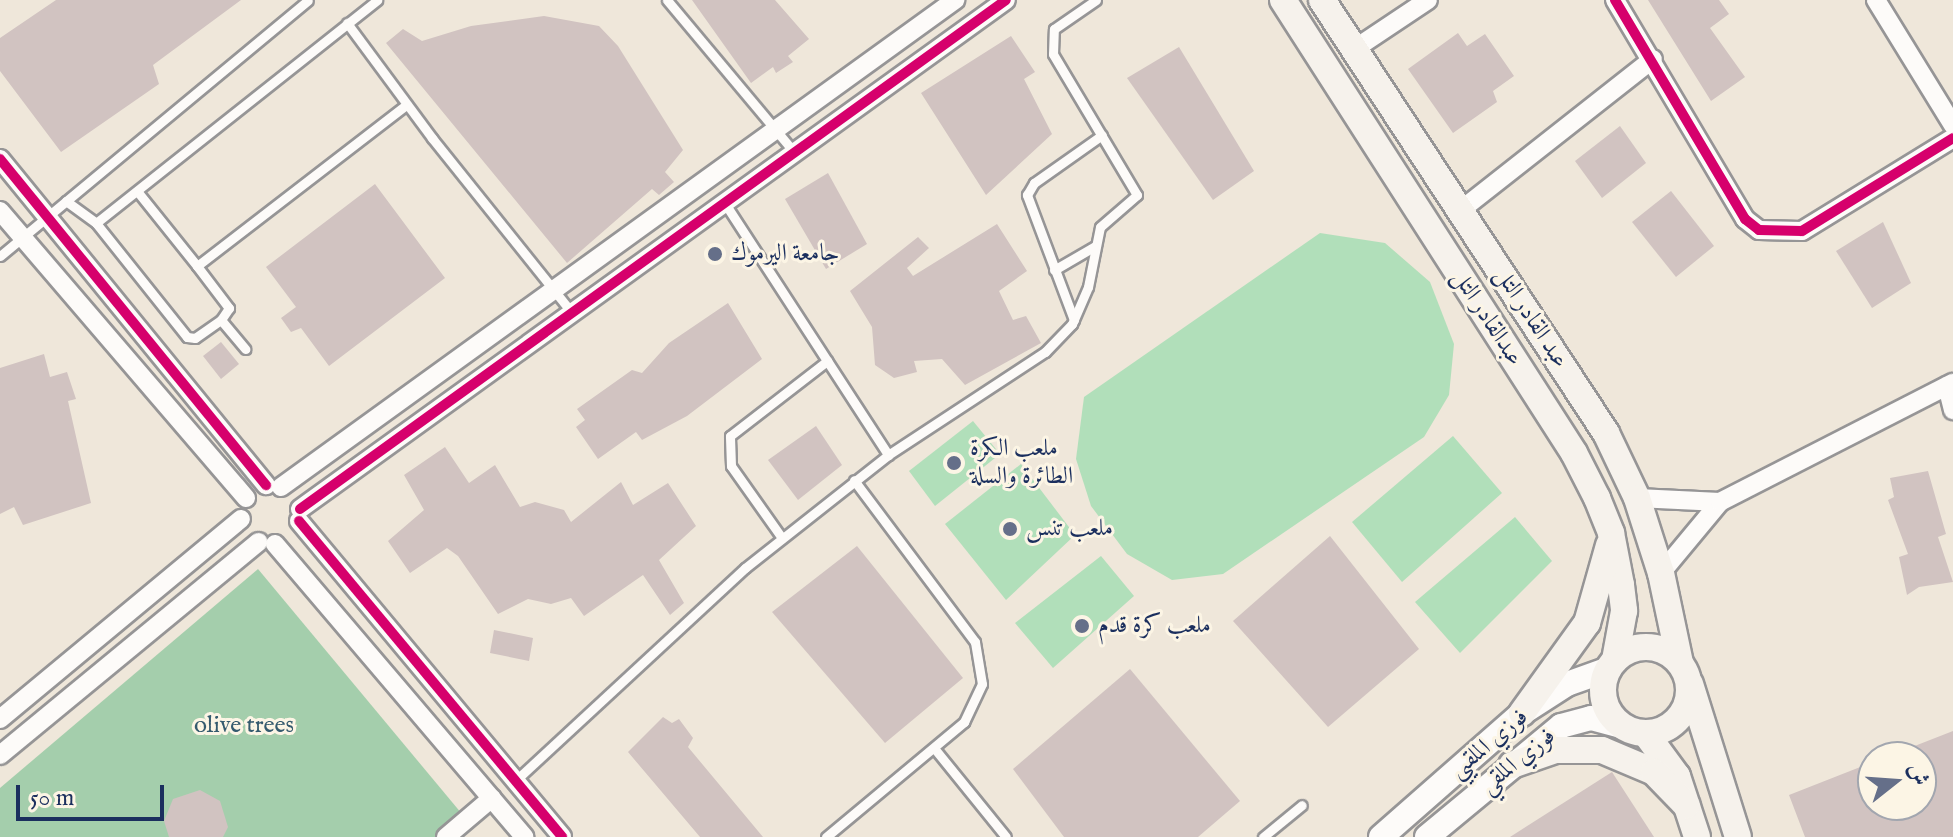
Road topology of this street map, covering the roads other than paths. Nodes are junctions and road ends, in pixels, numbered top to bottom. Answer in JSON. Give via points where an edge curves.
{"nodes":[{"id":1,"x":308,"y":0,"type":"edge"},
{"id":2,"x":377,"y":0,"type":"edge"},
{"id":3,"x":667,"y":0,"type":"edge"},
{"id":4,"x":955,"y":0,"type":"edge"},
{"id":5,"x":1006,"y":0,"type":"edge"},
{"id":6,"x":1096,"y":0,"type":"edge"},
{"id":7,"x":1283,"y":0,"type":"edge"},
{"id":8,"x":1322,"y":0,"type":"edge"},
{"id":9,"x":1428,"y":0,"type":"edge"},
{"id":10,"x":1615,"y":0,"type":"edge"},
{"id":11,"x":1876,"y":0,"type":"edge"},
{"id":12,"x":347,"y":23,"type":"junction"},
{"id":13,"x":1353,"y":50,"type":"junction"},
{"id":14,"x":872,"y":59,"type":"junction"},
{"id":15,"x":1653,"y":59,"type":"junction"},
{"id":16,"x":889,"y":81,"type":"junction"},
{"id":17,"x":406,"y":105,"type":"junction"},
{"id":18,"x":1953,"y":125,"type":"edge"},
{"id":19,"x":776,"y":131,"type":"junction"},
{"id":20,"x":1102,"y":135,"type":"junction"},
{"id":21,"x":1953,"y":138,"type":"edge"},
{"id":22,"x":795,"y":153,"type":"junction"},
{"id":23,"x":0,"y":159,"type":"edge"},
{"id":24,"x":137,"y":191,"type":"junction"},
{"id":25,"x":66,"y":201,"type":"junction"},
{"id":26,"x":724,"y":202,"type":"junction"},
{"id":27,"x":1461,"y":210,"type":"junction"},
{"id":28,"x":0,"y":211,"type":"edge"},
{"id":29,"x":47,"y":216,"type":"junction"},
{"id":30,"x":96,"y":223,"type":"junction"},
{"id":31,"x":22,"y":237,"type":"junction"},
{"id":32,"x":1095,"y":246,"type":"junction"},
{"id":33,"x":0,"y":256,"type":"edge"},
{"id":34,"x":197,"y":266,"type":"junction"},
{"id":35,"x":1054,"y":270,"type":"junction"},
{"id":36,"x":554,"y":290,"type":"junction"},
{"id":37,"x":570,"y":310,"type":"junction"},
{"id":38,"x":221,"y":320,"type":"junction"},
{"id":39,"x":1074,"y":320,"type":"junction"},
{"id":40,"x":245,"y":349,"type":"dead end"},
{"id":41,"x":827,"y":361,"type":"junction"},
{"id":42,"x":1950,"y":385,"type":"edge"},
{"id":43,"x":1953,"y":410,"type":"edge"},
{"id":44,"x":888,"y":455,"type":"junction"},
{"id":45,"x":854,"y":480,"type":"junction"},
{"id":46,"x":274,"y":486,"type":"junction"},
{"id":47,"x":246,"y":498,"type":"junction"},
{"id":48,"x":1637,"y":498,"type":"junction"},
{"id":49,"x":1720,"y":502,"type":"junction"},
{"id":50,"x":299,"y":515,"type":"junction"},
{"id":51,"x":241,"y":519,"type":"junction"},
{"id":52,"x":1611,"y":533,"type":"junction"},
{"id":53,"x":782,"y":538,"type":"junction"},
{"id":54,"x":266,"y":543,"type":"junction"},
{"id":55,"x":1661,"y":573,"type":"junction"},
{"id":56,"x":1612,"y":664,"type":"junction"},
{"id":57,"x":1684,"y":670,"type":"junction"},
{"id":58,"x":1522,"y":713,"type":"junction"},
{"id":59,"x":0,"y":719,"type":"edge"},
{"id":60,"x":1634,"y":730,"type":"junction"},
{"id":61,"x":934,"y":748,"type":"junction"},
{"id":62,"x":0,"y":755,"type":"edge"},
{"id":63,"x":500,"y":763,"type":"junction"},
{"id":64,"x":1512,"y":765,"type":"junction"},
{"id":65,"x":477,"y":781,"type":"junction"},
{"id":66,"x":515,"y":781,"type":"junction"},
{"id":67,"x":492,"y":798,"type":"junction"},
{"id":68,"x":531,"y":801,"type":"junction"},
{"id":69,"x":1302,"y":805,"type":"dead end"},
{"id":70,"x":1687,"y":806,"type":"junction"},
{"id":71,"x":510,"y":820,"type":"junction"},
{"id":72,"x":446,"y":837,"type":"edge"},
{"id":73,"x":524,"y":837,"type":"edge"},
{"id":74,"x":562,"y":837,"type":"edge"},
{"id":75,"x":826,"y":837,"type":"edge"},
{"id":76,"x":1006,"y":837,"type":"edge"},
{"id":77,"x":1263,"y":837,"type":"edge"},
{"id":78,"x":1381,"y":837,"type":"edge"},
{"id":79,"x":1427,"y":837,"type":"edge"},
{"id":80,"x":1697,"y":837,"type":"edge"},
{"id":81,"x":1738,"y":837,"type":"edge"}],
"edges":[{"from":1,"to":25,"type":"lane"},
{"from":2,"to":12,"type":"lane"},
{"from":3,"to":19,"type":"lane"},
{"from":4,"to":14,"type":"street"},
{"from":5,"to":16,"type":"street"},
{"from":6,"to":20,"type":"lane","via":[[1054,29],[1051,37],[1053,54]]},
{"from":7,"to":52,"type":"main road","name":"عبدالقادر التل","via":[[1574,453]]},
{"from":8,"to":13,"type":"main road","name":"عبد القادر التل"},
{"from":9,"to":13,"type":"street"},
{"from":10,"to":15,"type":"street"},
{"from":11,"to":18,"type":"street"},
{"from":12,"to":17,"type":"lane"},
{"from":12,"to":24,"type":"lane"},
{"from":13,"to":27,"type":"main road","name":"عبد القادر التل"},
{"from":14,"to":16,"type":"street"},
{"from":14,"to":19,"type":"street"},
{"from":15,"to":21,"type":"street","via":[[1745,219],[1759,230],[1802,231]]},
{"from":15,"to":27,"type":"street"},
{"from":16,"to":22,"type":"street"},
{"from":17,"to":34,"type":"lane"},
{"from":17,"to":36,"type":"lane"},
{"from":19,"to":22,"type":"lane"},
{"from":19,"to":36,"type":"street"},
{"from":20,"to":32,"type":"lane","via":[[1137,195],[1100,227]]},
{"from":20,"to":35,"type":"lane","via":[[1034,183],[1027,195]]},
{"from":22,"to":26,"type":"street"},
{"from":23,"to":29,"type":"street"},
{"from":24,"to":30,"type":"lane"},
{"from":24,"to":34,"type":"lane"},
{"from":25,"to":29,"type":"lane"},
{"from":25,"to":30,"type":"lane"},
{"from":26,"to":37,"type":"street"},
{"from":26,"to":41,"type":"lane"},
{"from":27,"to":48,"type":"main road","name":"عبد القادر التل","via":[[1606,433]]},
{"from":28,"to":31,"type":"street"},
{"from":29,"to":31,"type":"lane"},
{"from":29,"to":46,"type":"street"},
{"from":30,"to":38,"type":"lane","via":[[187,337],[195,338]]},
{"from":31,"to":33,"type":"lane"},
{"from":31,"to":47,"type":"street"},
{"from":32,"to":35,"type":"lane"},
{"from":32,"to":39,"type":"lane","via":[[1088,287]]},
{"from":34,"to":38,"type":"lane","via":[[229,308]]},
{"from":35,"to":39,"type":"lane"},
{"from":36,"to":37,"type":"lane"},
{"from":36,"to":46,"type":"street"},
{"from":37,"to":50,"type":"street"},
{"from":38,"to":40,"type":"lane"},
{"from":39,"to":44,"type":"lane","via":[[1045,352]]},
{"from":41,"to":44,"type":"lane"},
{"from":41,"to":53,"type":"lane","via":[[730,436],[731,466]]},
{"from":42,"to":43,"type":"street"},
{"from":42,"to":49,"type":"street"},
{"from":44,"to":45,"type":"lane"},
{"from":45,"to":53,"type":"lane"},
{"from":45,"to":61,"type":"lane","via":[[975,642],[982,666],[977,703]]},
{"from":46,"to":47,"type":"street"},
{"from":46,"to":50,"type":"street"},
{"from":47,"to":51,"type":"street"},
{"from":48,"to":49,"type":"street"},
{"from":48,"to":55,"type":"main road","name":"عبد القادر التل"},
{"from":49,"to":55,"type":"street"},
{"from":50,"to":54,"type":"street","via":[[286,540]]},
{"from":50,"to":63,"type":"street"},
{"from":51,"to":54,"type":"street"},
{"from":51,"to":59,"type":"street"},
{"from":52,"to":56,"type":"main road","name":"عبدالقادر التل","via":[[1624,611]]},
{"from":52,"to":58,"type":"main road","via":[[1587,623]]},
{"from":53,"to":66,"type":"lane"},
{"from":54,"to":62,"type":"street"},
{"from":54,"to":65,"type":"street"},
{"from":55,"to":57,"type":"main road","name":"عبد القادر التل"},
{"from":56,"to":57,"type":"main road","via":[[1627,651],[1655,648]]},
{"from":56,"to":58,"type":"street","name":"فوزي الملقيي"},
{"from":56,"to":60,"type":"main road","via":[[1604,700]]},
{"from":57,"to":60,"type":"main road","via":[[1687,704],[1681,716],[1659,732]]},
{"from":57,"to":81,"type":"main road","name":"عبد القادر التل"},
{"from":58,"to":78,"type":"street","name":"فوزي الملقيي"},
{"from":60,"to":64,"type":"street","name":"فوزي الملقي","via":[[1576,720]]},
{"from":60,"to":70,"type":"main road","via":[[1666,756]]},
{"from":61,"to":75,"type":"lane"},
{"from":61,"to":76,"type":"lane"},
{"from":63,"to":65,"type":"street","via":[[496,778]]},
{"from":63,"to":66,"type":"street"},
{"from":64,"to":70,"type":"main road","via":[[1555,750],[1602,750],[1654,772]]},
{"from":64,"to":79,"type":"street","name":"فوزي الملقي"},
{"from":65,"to":67,"type":"street"},
{"from":66,"to":68,"type":"street"},
{"from":67,"to":71,"type":"street"},
{"from":67,"to":72,"type":"street"},
{"from":68,"to":71,"type":"street","via":[[516,805]]},
{"from":68,"to":74,"type":"street"},
{"from":69,"to":77,"type":"lane"},
{"from":70,"to":80,"type":"main road"},
{"from":71,"to":73,"type":"street"}]}
